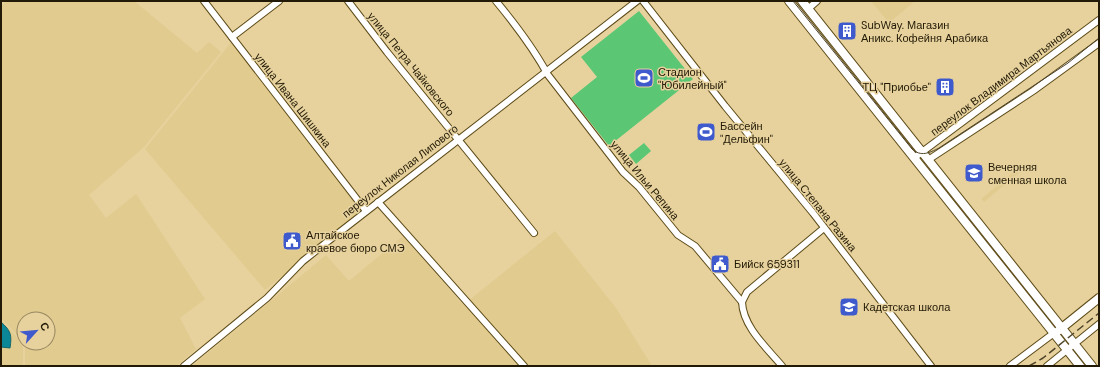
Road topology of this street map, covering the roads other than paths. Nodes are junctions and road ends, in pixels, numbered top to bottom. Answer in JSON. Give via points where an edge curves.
{"nodes":[{"id":1,"x":204,"y":1,"type":"edge"},
{"id":2,"x":279,"y":1,"type":"edge"},
{"id":3,"x":348,"y":1,"type":"edge"},
{"id":4,"x":496,"y":1,"type":"edge"},
{"id":5,"x":637,"y":1,"type":"edge"},
{"id":6,"x":643,"y":1,"type":"edge"},
{"id":7,"x":789,"y":1,"type":"edge"},
{"id":8,"x":802,"y":1,"type":"edge"},
{"id":9,"x":816,"y":1,"type":"edge"},
{"id":10,"x":808,"y":9,"type":"junction"},
{"id":11,"x":1099,"y":20,"type":"edge"},
{"id":12,"x":232,"y":37,"type":"junction"},
{"id":13,"x":1099,"y":43,"type":"edge"},
{"id":14,"x":545,"y":70,"type":"junction"},
{"id":15,"x":458,"y":139,"type":"junction"},
{"id":16,"x":922,"y":152,"type":"junction"},
{"id":17,"x":914,"y":158,"type":"junction"},
{"id":18,"x":928,"y":160,"type":"junction"},
{"id":19,"x":378,"y":202,"type":"junction"},
{"id":20,"x":366,"y":211,"type":"junction"},
{"id":21,"x":970,"y":214,"type":"junction"},
{"id":22,"x":963,"y":219,"type":"junction"},
{"id":23,"x":824,"y":228,"type":"junction"},
{"id":24,"x":534,"y":233,"type":"dead end"},
{"id":25,"x":1033,"y":292,"type":"junction"},
{"id":26,"x":1025,"y":297,"type":"junction"},
{"id":27,"x":1099,"y":298,"type":"edge"},
{"id":28,"x":742,"y":302,"type":"junction"},
{"id":29,"x":1099,"y":324,"type":"edge"},
{"id":30,"x":1061,"y":328,"type":"junction"},
{"id":31,"x":1054,"y":334,"type":"junction"},
{"id":32,"x":1074,"y":343,"type":"junction"},
{"id":33,"x":1067,"y":350,"type":"junction"},
{"id":34,"x":184,"y":366,"type":"edge"},
{"id":35,"x":524,"y":366,"type":"edge"},
{"id":36,"x":782,"y":366,"type":"edge"},
{"id":37,"x":931,"y":366,"type":"edge"},
{"id":38,"x":1010,"y":366,"type":"edge"},
{"id":39,"x":1047,"y":366,"type":"edge"},
{"id":40,"x":1080,"y":366,"type":"edge"},
{"id":41,"x":1092,"y":366,"type":"edge"}],
"edges":[{"from":1,"to":12,"type":"street","name":"улица Ивана Шишкина"},
{"from":2,"to":12,"type":"street"},
{"from":3,"to":15,"type":"street","name":"улица Петра Чайковского"},
{"from":4,"to":14,"type":"street","name":"улица Ильи Репина"},
{"from":5,"to":14,"type":"street","name":"переулок Николая Липового"},
{"from":6,"to":23,"type":"street","name":"улица Степана Разина"},
{"from":7,"to":17,"type":"main road"},
{"from":8,"to":10,"type":"main road"},
{"from":9,"to":10,"type":"street"},
{"from":10,"to":16,"type":"main road"},
{"from":11,"to":16,"type":"street","name":"переулок Владимира Мартьянова"},
{"from":12,"to":20,"type":"street","name":"улица Ивана Шишкина"},
{"from":13,"to":18,"type":"street","via":[[1049,80]]},
{"from":14,"to":15,"type":"street","name":"переулок Николая Липового"},
{"from":14,"to":28,"type":"street","name":"улица Ильи Репина","via":[[623,172],[678,235],[695,246]]},
{"from":15,"to":19,"type":"street","name":"переулок Николая Липового"},
{"from":15,"to":24,"type":"street","name":"улица Петра Чайковского"},
{"from":16,"to":17,"type":"street","name":"переулок Владимира Мартьянова"},
{"from":16,"to":18,"type":"main road"},
{"from":17,"to":22,"type":"main road"},
{"from":18,"to":21,"type":"main road"},
{"from":19,"to":20,"type":"street","name":"переулок Николая Липового"},
{"from":19,"to":35,"type":"street"},
{"from":20,"to":34,"type":"street","name":"переулок Николая Липового","via":[[303,261],[267,298]]},
{"from":21,"to":22,"type":"main road"},
{"from":21,"to":25,"type":"main road"},
{"from":22,"to":26,"type":"main road"},
{"from":23,"to":28,"type":"street","via":[[747,292]]},
{"from":23,"to":37,"type":"street","name":"улица Степана Разина"},
{"from":25,"to":26,"type":"main road"},
{"from":25,"to":30,"type":"main road"},
{"from":26,"to":31,"type":"main road"},
{"from":27,"to":30,"type":"main road"},
{"from":28,"to":36,"type":"street","name":"улица Ильи Репина","via":[[749,325]]},
{"from":29,"to":32,"type":"street"},
{"from":30,"to":31,"type":"main road"},
{"from":30,"to":32,"type":"main road"},
{"from":31,"to":33,"type":"main road"},
{"from":31,"to":38,"type":"street"},
{"from":32,"to":33,"type":"street"},
{"from":32,"to":41,"type":"main road"},
{"from":33,"to":39,"type":"street"},
{"from":33,"to":40,"type":"main road"}]}
